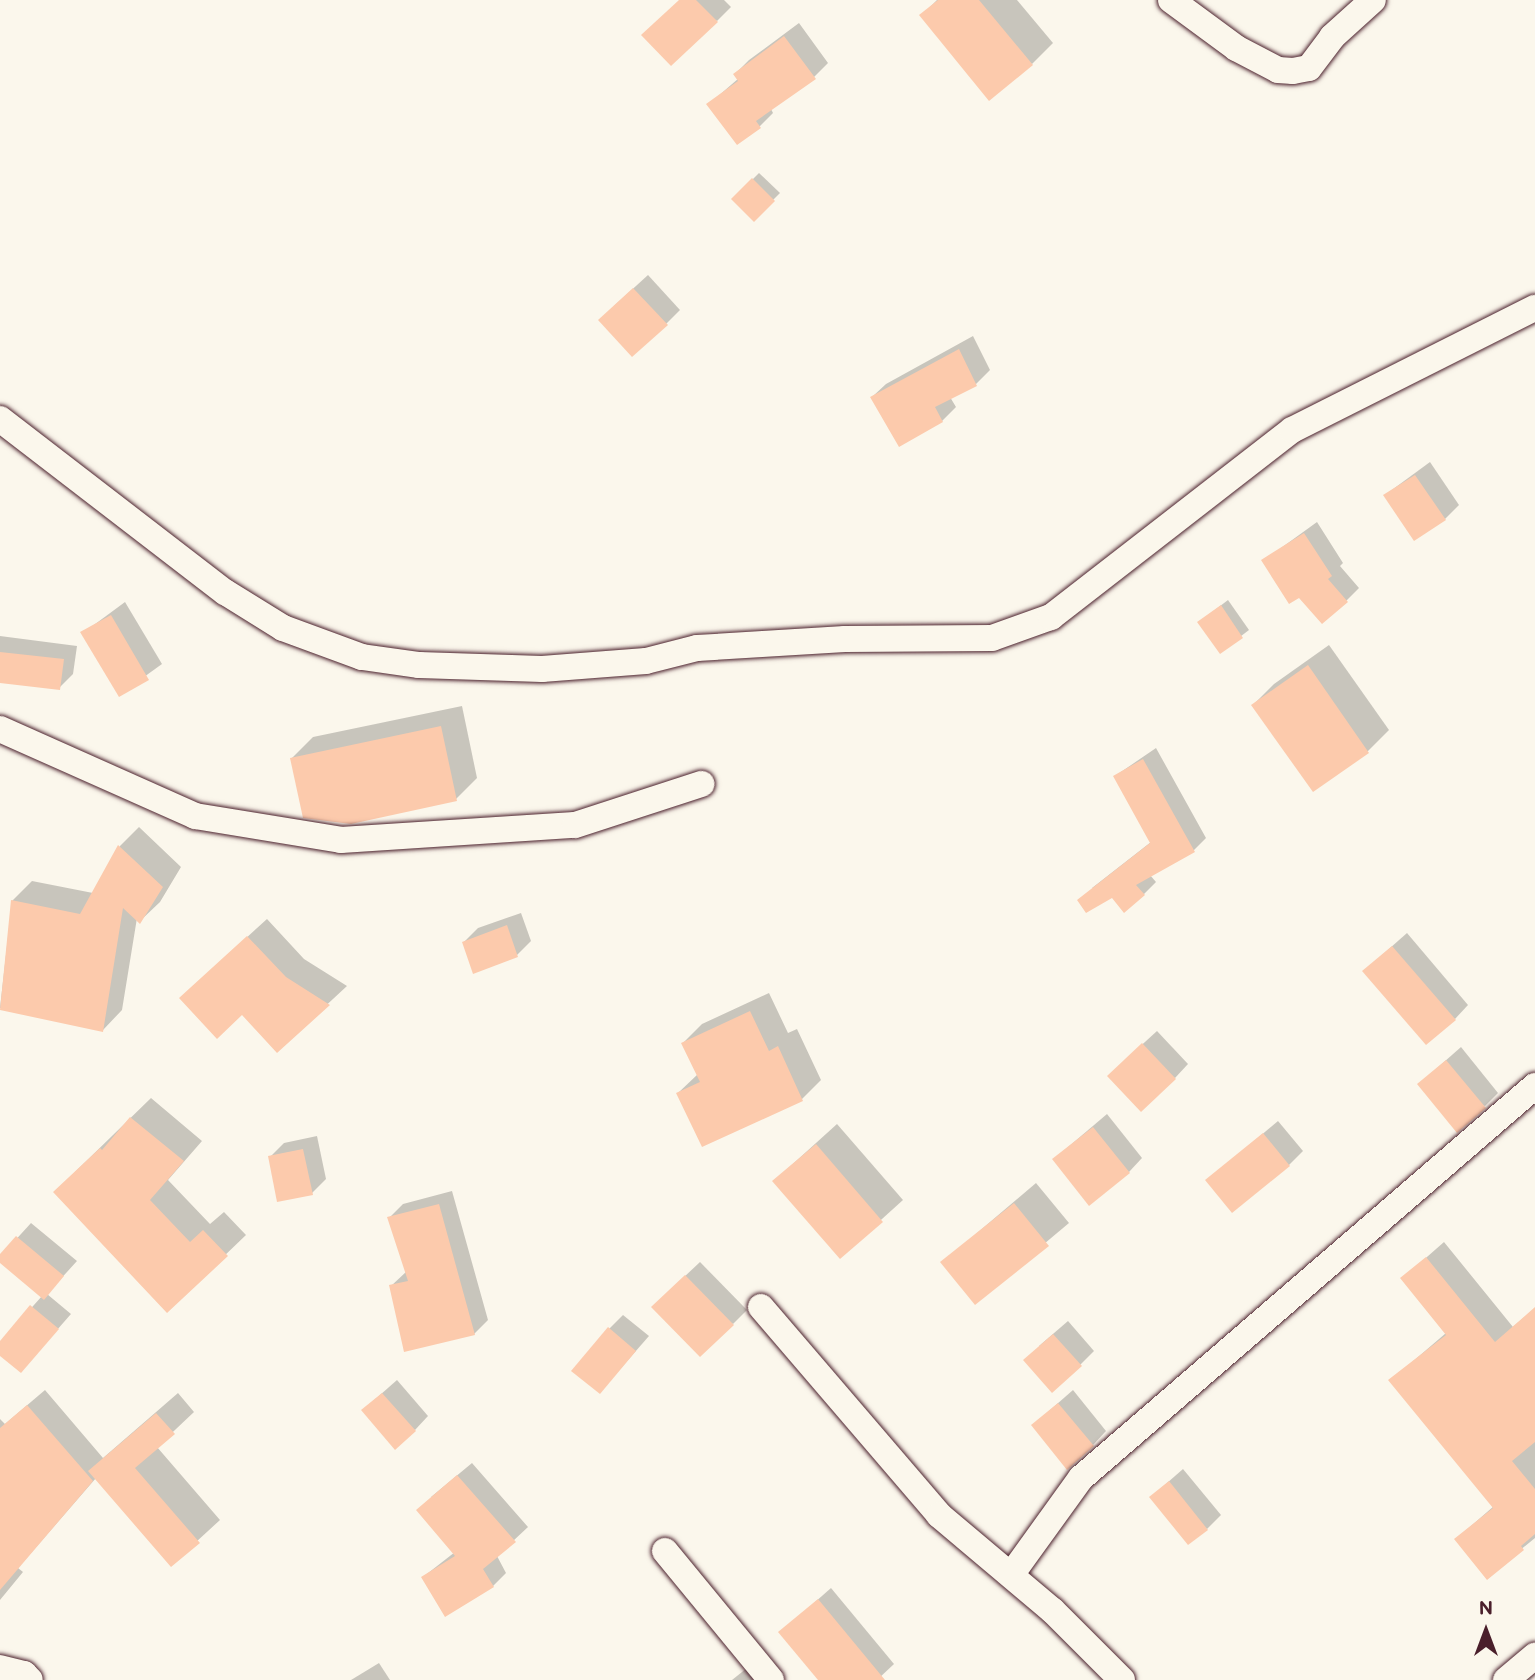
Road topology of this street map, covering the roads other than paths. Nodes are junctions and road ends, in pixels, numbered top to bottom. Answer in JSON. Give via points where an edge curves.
{"nodes":[{"id":1,"x":1171,"y":0,"type":"edge"},
{"id":2,"x":1373,"y":0,"type":"edge"},
{"id":3,"x":1535,"y":309,"type":"edge"},
{"id":4,"x":0,"y":419,"type":"edge"},
{"id":5,"x":0,"y":729,"type":"edge"},
{"id":6,"x":701,"y":784,"type":"dead end"},
{"id":7,"x":1535,"y":1086,"type":"edge"},
{"id":8,"x":761,"y":1307,"type":"dead end"},
{"id":9,"x":665,"y":1551,"type":"dead end"},
{"id":10,"x":1011,"y":1575,"type":"junction"},
{"id":11,"x":1535,"y":1656,"type":"edge"},
{"id":12,"x":0,"y":1668,"type":"edge"},
{"id":13,"x":30,"y":1680,"type":"edge"},
{"id":14,"x":771,"y":1680,"type":"edge"},
{"id":15,"x":1122,"y":1680,"type":"edge"},
{"id":16,"x":1506,"y":1680,"type":"edge"}],
"edges":[{"from":1,"to":2,"type":"street","via":[[1236,48],[1278,70],[1293,71],[1309,68],[1332,37]]},
{"from":3,"to":4,"type":"street","via":[[1292,430],[1051,617],[992,638],[845,639],[697,648],[646,661],[542,669],[419,665],[362,657],[283,628],[225,592]]},
{"from":5,"to":6,"type":"street","via":[[195,816],[341,840],[575,825]]},
{"from":7,"to":10,"type":"street","via":[[1081,1478]]},
{"from":8,"to":10,"type":"street","via":[[939,1515]]},
{"from":9,"to":14,"type":"street"},
{"from":10,"to":15,"type":"street"},
{"from":11,"to":16,"type":"street"},
{"from":12,"to":13,"type":"street"}]}
